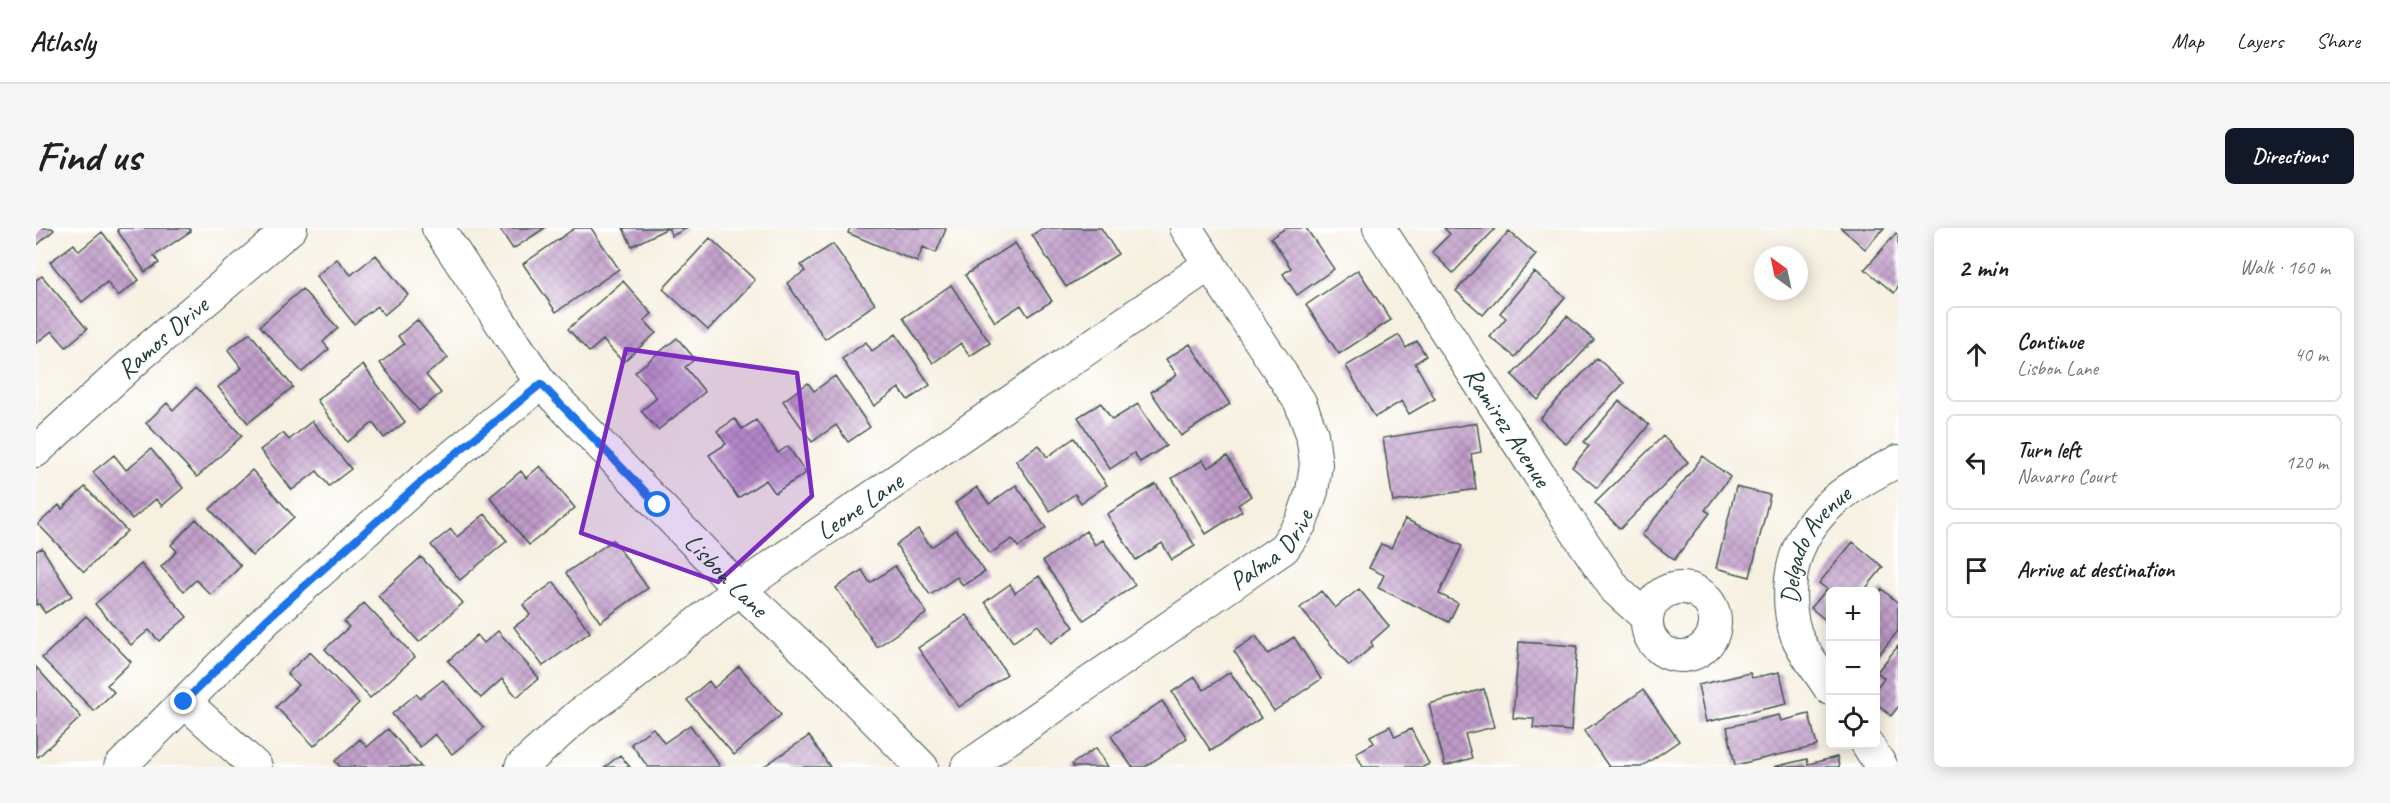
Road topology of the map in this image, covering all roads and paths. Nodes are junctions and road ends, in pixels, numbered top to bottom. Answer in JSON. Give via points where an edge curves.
{"nodes":[{"id":1,"x":291,"y":228,"type":"edge"},
{"id":2,"x":438,"y":228,"type":"edge"},
{"id":3,"x":1186,"y":228,"type":"edge"},
{"id":4,"x":1379,"y":228,"type":"edge"},
{"id":5,"x":1210,"y":264,"type":"junction"},
{"id":6,"x":541,"y":384,"type":"junction"},
{"id":7,"x":36,"y":451,"type":"edge"},
{"id":8,"x":1898,"y":461,"type":"edge"},
{"id":9,"x":740,"y":589,"type":"junction"},
{"id":10,"x":1647,"y":618,"type":"dead end"},
{"id":11,"x":1826,"y":683,"type":"edge"},
{"id":12,"x":184,"y":702,"type":"junction"},
{"id":13,"x":1870,"y":749,"type":"edge"},
{"id":14,"x":120,"y":767,"type":"edge"},
{"id":15,"x":256,"y":767,"type":"edge"},
{"id":16,"x":521,"y":767,"type":"edge"},
{"id":17,"x":922,"y":767,"type":"edge"},
{"id":18,"x":967,"y":767,"type":"edge"},
{"id":19,"x":1882,"y":767,"type":"edge"}],
"edges":[{"from":1,"to":7,"type":"street","name":"Ramos Drive","via":[[142,354]]},
{"from":2,"to":6,"type":"street","name":"Lisbon Lane"},
{"from":3,"to":5,"type":"street","name":"Palma Drive"},
{"from":4,"to":10,"type":"street","name":"Ramirez Avenue","via":[[1616,590]]},
{"from":5,"to":9,"type":"street","name":"Leone Lane"},
{"from":5,"to":18,"type":"street","name":"Palma Drive","via":[[1300,402],[1312,434],[1316,464],[1301,523],[1284,548]]},
{"from":6,"to":9,"type":"street","name":"Lisbon Lane"},
{"from":6,"to":12,"type":"street","via":[[422,481],[266,620]]},
{"from":8,"to":11,"type":"street","name":"Delgado Avenue","via":[[1826,507],[1807,528],[1796,554],[1790,590],[1794,624],[1803,647]]},
{"from":9,"to":16,"type":"street","name":"Leone Lane","via":[[580,714]]},
{"from":9,"to":17,"type":"street","name":"Lisbon Lane"},
{"from":12,"to":14,"type":"street"},
{"from":12,"to":15,"type":"street"},
{"from":13,"to":19,"type":"street"}]}
